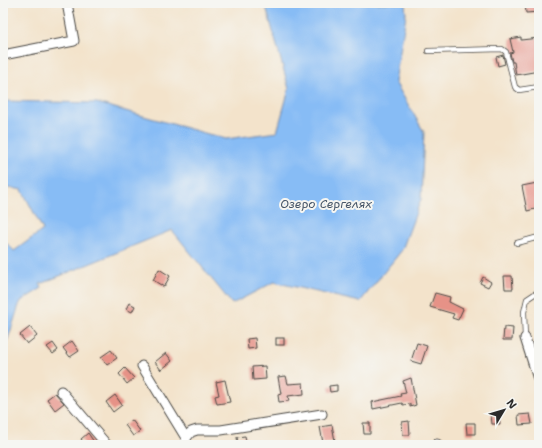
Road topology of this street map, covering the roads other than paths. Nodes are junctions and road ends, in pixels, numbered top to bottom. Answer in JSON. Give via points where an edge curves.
{"nodes":[{"id":1,"x":67,"y":3,"type":"edge"},
{"id":2,"x":428,"y":51,"type":"dead end"},
{"id":3,"x":3,"y":55,"type":"edge"},
{"id":4,"x":539,"y":87,"type":"edge"},
{"id":5,"x":539,"y":237,"type":"edge"},
{"id":6,"x":517,"y":243,"type":"dead end"},
{"id":7,"x":539,"y":291,"type":"edge"},
{"id":8,"x":525,"y":338,"type":"joint"},
{"id":9,"x":142,"y":366,"type":"dead end"},
{"id":10,"x":539,"y":382,"type":"edge"},
{"id":11,"x":61,"y":391,"type":"dead end"},
{"id":12,"x":322,"y":414,"type":"dead end"},
{"id":13,"x":186,"y":441,"type":"edge"},
{"id":14,"x":107,"y":445,"type":"edge"}],
"edges":[{"from":1,"to":3,"type":"street","via":[[74,41]]},
{"from":2,"to":4,"type":"lane","via":[[502,49],[506,52],[515,87],[519,90]]},
{"from":5,"to":6,"type":"lane"},
{"from":7,"to":8,"type":"lane","via":[[527,299],[524,312]]},
{"from":8,"to":10,"type":"street"},
{"from":9,"to":13,"type":"street"},
{"from":11,"to":14,"type":"street"},
{"from":12,"to":13,"type":"street","via":[[221,430],[197,430],[191,432]]}]}
